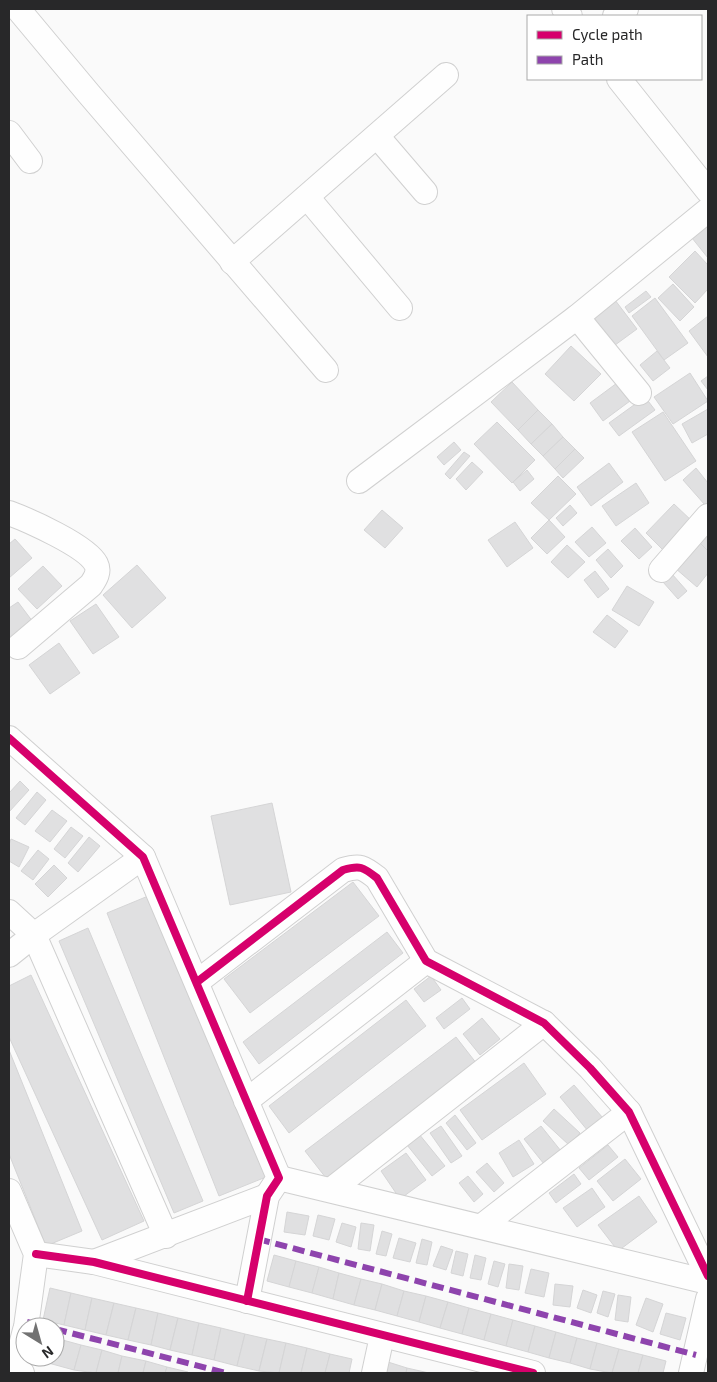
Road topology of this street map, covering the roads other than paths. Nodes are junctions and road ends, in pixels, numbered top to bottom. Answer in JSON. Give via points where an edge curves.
{"nodes":[{"id":1,"x":18,"y":9,"type":"edge"},
{"id":2,"x":446,"y":75,"type":"dead end"},
{"id":3,"x":620,"y":80,"type":"edge"},
{"id":4,"x":9,"y":133,"type":"edge"},
{"id":5,"x":377,"y":136,"type":"junction"},
{"id":6,"x":30,"y":160,"type":"dead end"},
{"id":7,"x":425,"y":192,"type":"dead end"},
{"id":8,"x":708,"y":192,"type":"edge"},
{"id":9,"x":307,"y":198,"type":"junction"},
{"id":10,"x":708,"y":210,"type":"edge"},
{"id":11,"x":232,"y":262,"type":"junction"},
{"id":12,"x":400,"y":308,"type":"dead end"},
{"id":13,"x":577,"y":317,"type":"junction"},
{"id":14,"x":326,"y":370,"type":"dead end"},
{"id":15,"x":639,"y":393,"type":"dead end"},
{"id":16,"x":359,"y":482,"type":"dead end"},
{"id":17,"x":9,"y":513,"type":"edge"},
{"id":18,"x":708,"y":516,"type":"edge"},
{"id":19,"x":661,"y":570,"type":"dead end"},
{"id":20,"x":18,"y":647,"type":"dead end"},
{"id":21,"x":9,"y":738,"type":"edge"},
{"id":22,"x":143,"y":857,"type":"junction"},
{"id":23,"x":9,"y":912,"type":"edge"},
{"id":24,"x":34,"y":935,"type":"junction"},
{"id":25,"x":9,"y":955,"type":"edge"},
{"id":26,"x":426,"y":961,"type":"junction"},
{"id":27,"x":197,"y":982,"type":"junction"},
{"id":28,"x":544,"y":1022,"type":"junction"},
{"id":29,"x":246,"y":1101,"type":"junction"},
{"id":30,"x":628,"y":1112,"type":"junction"},
{"id":31,"x":273,"y":1187,"type":"junction"},
{"id":32,"x":331,"y":1190,"type":"junction"},
{"id":33,"x":9,"y":1191,"type":"edge"},
{"id":34,"x":482,"y":1226,"type":"junction"},
{"id":35,"x":166,"y":1236,"type":"junction"},
{"id":36,"x":36,"y":1254,"type":"junction"},
{"id":37,"x":94,"y":1262,"type":"junction"},
{"id":38,"x":708,"y":1276,"type":"edge"},
{"id":39,"x":708,"y":1282,"type":"edge"},
{"id":40,"x":708,"y":1299,"type":"edge"},
{"id":41,"x":247,"y":1300,"type":"junction"},
{"id":42,"x":27,"y":1317,"type":"edge"},
{"id":43,"x":382,"y":1336,"type":"junction"},
{"id":44,"x":374,"y":1373,"type":"edge"},
{"id":45,"x":533,"y":1373,"type":"edge"},
{"id":46,"x":691,"y":1373,"type":"edge"}],
"edges":[{"from":1,"to":11,"type":"street"},
{"from":2,"to":5,"type":"street"},
{"from":3,"to":8,"type":"street"},
{"from":4,"to":6,"type":"street"},
{"from":5,"to":7,"type":"street"},
{"from":5,"to":9,"type":"street"},
{"from":9,"to":11,"type":"street"},
{"from":9,"to":12,"type":"street"},
{"from":10,"to":13,"type":"street"},
{"from":11,"to":14,"type":"street"},
{"from":13,"to":15,"type":"street"},
{"from":13,"to":16,"type":"street"},
{"from":17,"to":20,"type":"street","via":[[79,548],[96,564],[98,574],[91,585]]},
{"from":18,"to":19,"type":"street"},
{"from":21,"to":22,"type":"street"},
{"from":22,"to":24,"type":"street"},
{"from":22,"to":27,"type":"street"},
{"from":23,"to":24,"type":"street"},
{"from":24,"to":25,"type":"street"},
{"from":24,"to":35,"type":"street"},
{"from":26,"to":27,"type":"street","via":[[377,878],[360,866],[342,870]]},
{"from":26,"to":28,"type":"street"},
{"from":26,"to":29,"type":"street"},
{"from":27,"to":29,"type":"street"},
{"from":28,"to":30,"type":"street"},
{"from":28,"to":32,"type":"street"},
{"from":29,"to":31,"type":"street"},
{"from":30,"to":34,"type":"street"},
{"from":30,"to":38,"type":"street"},
{"from":31,"to":32,"type":"street"},
{"from":31,"to":35,"type":"street"},
{"from":31,"to":41,"type":"street"},
{"from":32,"to":34,"type":"street"},
{"from":33,"to":36,"type":"street"},
{"from":34,"to":39,"type":"street"},
{"from":35,"to":37,"type":"street"},
{"from":36,"to":37,"type":"street"},
{"from":36,"to":42,"type":"street"},
{"from":37,"to":41,"type":"street"},
{"from":40,"to":46,"type":"street"},
{"from":41,"to":43,"type":"street"},
{"from":43,"to":44,"type":"street"},
{"from":43,"to":45,"type":"street"}]}
